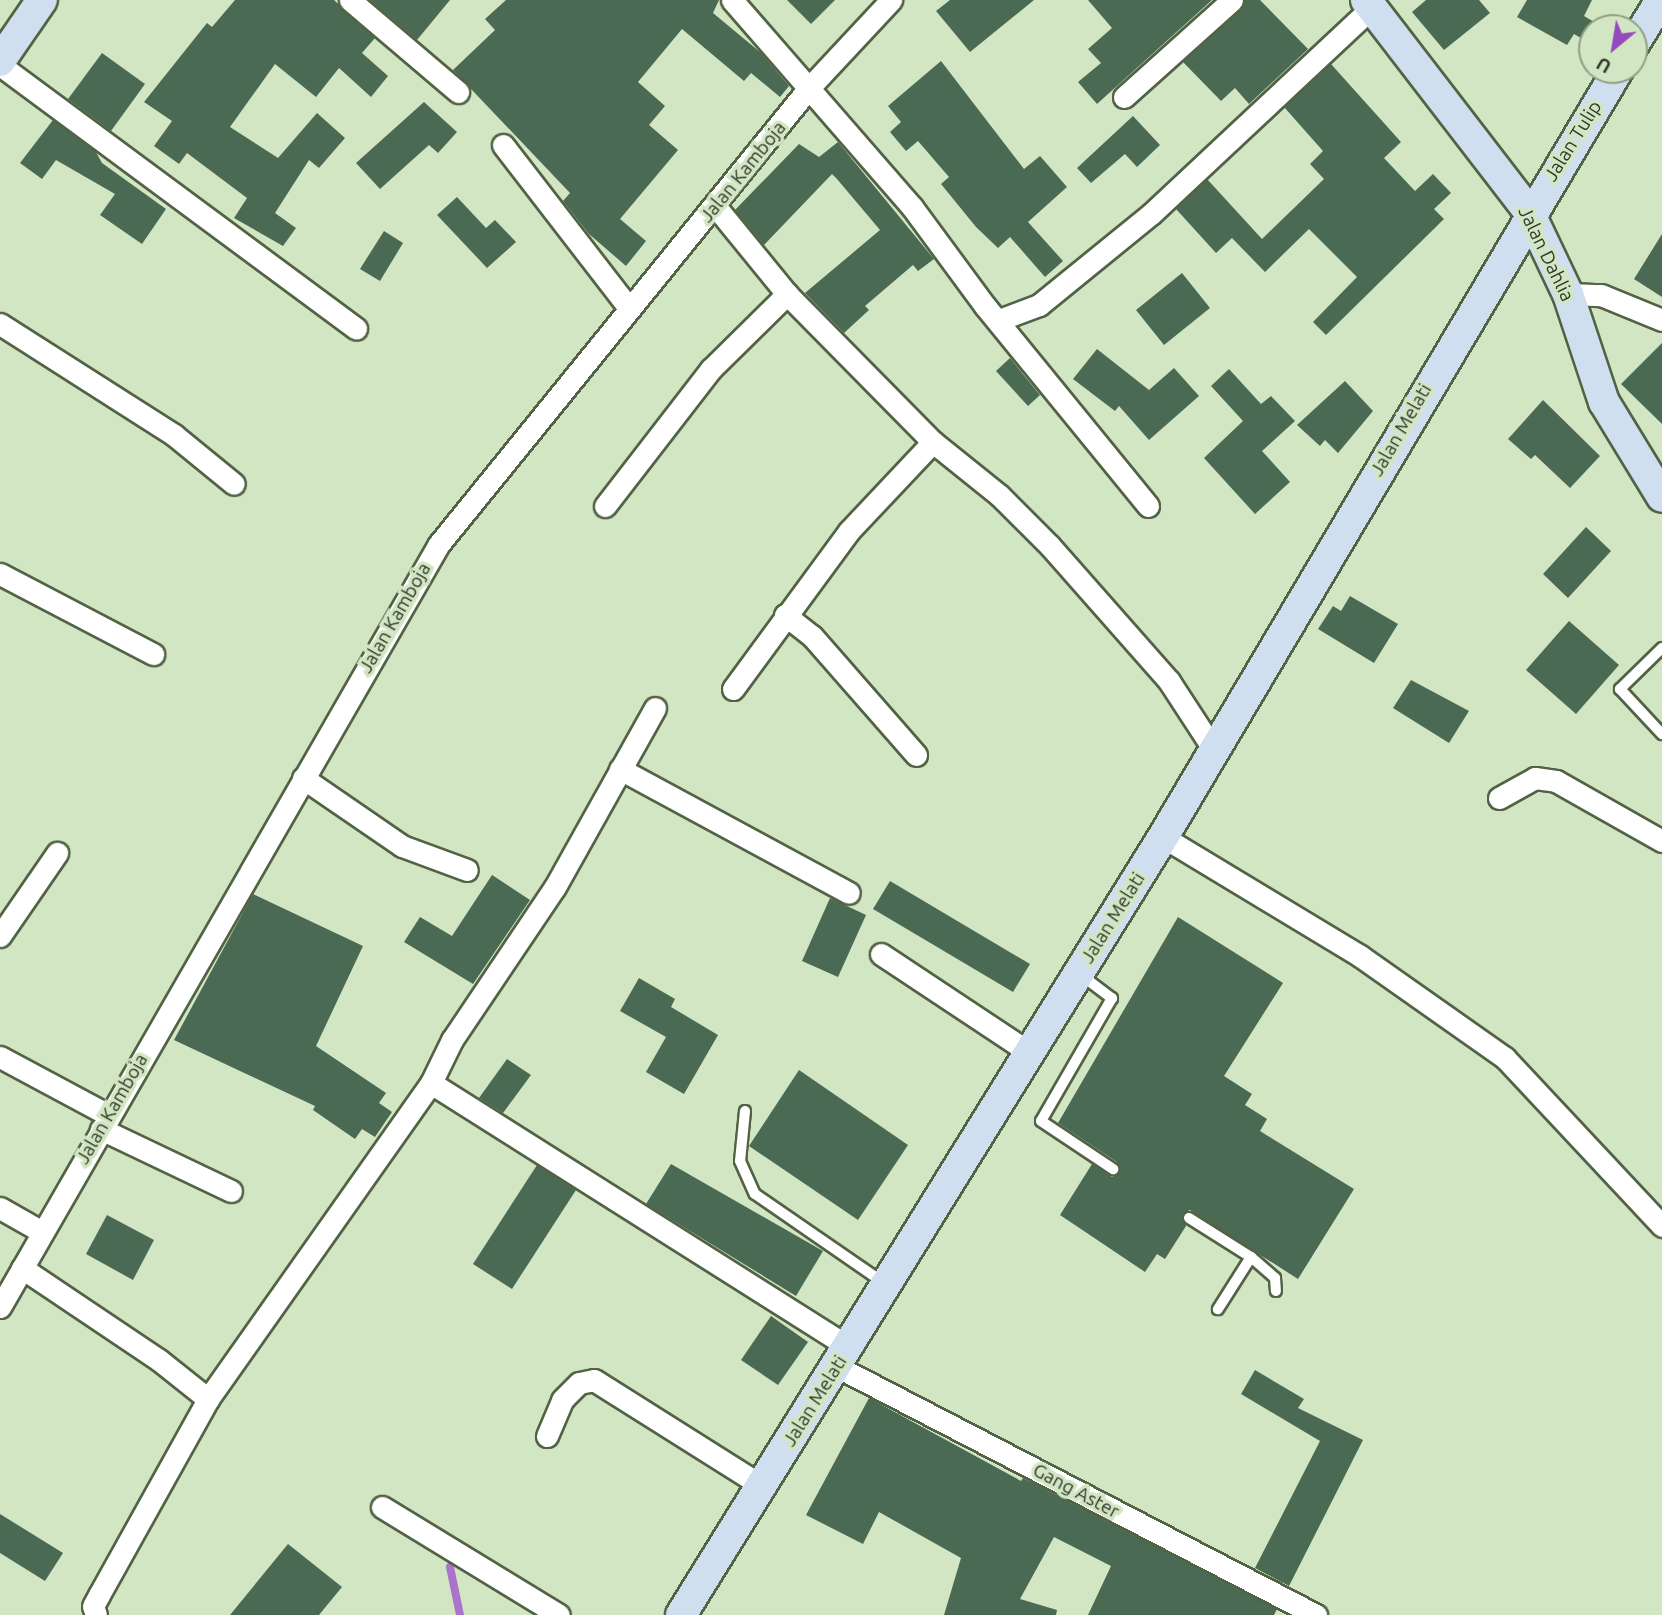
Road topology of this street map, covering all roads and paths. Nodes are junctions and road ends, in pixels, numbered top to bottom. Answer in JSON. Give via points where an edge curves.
{"nodes":[{"id":1,"x":42,"y":0,"type":"edge"},
{"id":2,"x":350,"y":0,"type":"edge"},
{"id":3,"x":732,"y":0,"type":"edge"},
{"id":4,"x":891,"y":0,"type":"edge"},
{"id":5,"x":1233,"y":0,"type":"edge"},
{"id":6,"x":1661,"y":0,"type":"edge"},
{"id":7,"x":1369,"y":4,"type":"edge"},
{"id":8,"x":1648,"y":21,"type":"edge"},
{"id":9,"x":2,"y":55,"type":"edge"},
{"id":10,"x":1609,"y":84,"type":"edge"},
{"id":11,"x":808,"y":89,"type":"junction"},
{"id":12,"x":458,"y":92,"type":"dead end"},
{"id":13,"x":1124,"y":97,"type":"dead end"},
{"id":14,"x":503,"y":145,"type":"dead end"},
{"id":15,"x":716,"y":206,"type":"junction"},
{"id":16,"x":1529,"y":212,"type":"junction"},
{"id":17,"x":787,"y":294,"type":"junction"},
{"id":18,"x":1568,"y":295,"type":"junction"},
{"id":19,"x":629,"y":308,"type":"junction"},
{"id":20,"x":999,"y":320,"type":"junction"},
{"id":21,"x":1662,"y":320,"type":"edge"},
{"id":22,"x":0,"y":324,"type":"edge"},
{"id":23,"x":356,"y":328,"type":"dead end"},
{"id":24,"x":933,"y":442,"type":"junction"},
{"id":25,"x":234,"y":484,"type":"dead end"},
{"id":26,"x":1662,"y":495,"type":"edge"},
{"id":27,"x":605,"y":506,"type":"dead end"},
{"id":28,"x":1148,"y":506,"type":"dead end"},
{"id":29,"x":0,"y":575,"type":"edge"},
{"id":30,"x":785,"y":615,"type":"junction"},
{"id":31,"x":1662,"y":648,"type":"edge"},
{"id":32,"x":153,"y":654,"type":"dead end"},
{"id":33,"x":733,"y":689,"type":"dead end"},
{"id":34,"x":655,"y":708,"type":"dead end"},
{"id":35,"x":1662,"y":734,"type":"edge"},
{"id":36,"x":1214,"y":750,"type":"junction"},
{"id":37,"x":916,"y":755,"type":"dead end"},
{"id":38,"x":620,"y":769,"type":"junction"},
{"id":39,"x":303,"y":778,"type":"junction"},
{"id":40,"x":1499,"y":798,"type":"dead end"},
{"id":41,"x":1163,"y":837,"type":"junction"},
{"id":42,"x":1662,"y":841,"type":"edge"},
{"id":43,"x":57,"y":853,"type":"dead end"},
{"id":44,"x":467,"y":870,"type":"dead end"},
{"id":45,"x":849,"y":893,"type":"dead end"},
{"id":46,"x":0,"y":936,"type":"edge"},
{"id":47,"x":881,"y":954,"type":"dead end"},
{"id":48,"x":1079,"y":974,"type":"junction"},
{"id":49,"x":1030,"y":1053,"type":"junction"},
{"id":50,"x":0,"y":1057,"type":"edge"},
{"id":51,"x":431,"y":1083,"type":"junction"},
{"id":52,"x":746,"y":1111,"type":"dead end"},
{"id":53,"x":104,"y":1122,"type":"junction"},
{"id":54,"x":1113,"y":1169,"type":"dead end"},
{"id":55,"x":231,"y":1191,"type":"dead end"},
{"id":56,"x":0,"y":1208,"type":"edge"},
{"id":57,"x":1189,"y":1218,"type":"dead end"},
{"id":58,"x":1662,"y":1226,"type":"edge"},
{"id":59,"x":43,"y":1232,"type":"junction"},
{"id":60,"x":1251,"y":1257,"type":"junction"},
{"id":61,"x":22,"y":1268,"type":"junction"},
{"id":62,"x":887,"y":1285,"type":"junction"},
{"id":63,"x":1276,"y":1291,"type":"dead end"},
{"id":64,"x":0,"y":1307,"type":"edge"},
{"id":65,"x":1219,"y":1309,"type":"dead end"},
{"id":66,"x":842,"y":1356,"type":"junction"},
{"id":67,"x":208,"y":1399,"type":"junction"},
{"id":68,"x":547,"y":1436,"type":"dead end"},
{"id":69,"x":762,"y":1486,"type":"junction"},
{"id":70,"x":382,"y":1507,"type":"dead end"},
{"id":71,"x":96,"y":1615,"type":"edge"},
{"id":72,"x":559,"y":1615,"type":"edge"},
{"id":73,"x":681,"y":1615,"type":"edge"},
{"id":74,"x":1316,"y":1615,"type":"edge"}],
"edges":[{"from":1,"to":9,"type":"street"},
{"from":2,"to":12,"type":"street"},
{"from":3,"to":11,"type":"street"},
{"from":4,"to":11,"type":"street","name":"Jalan Kamboja"},
{"from":5,"to":13,"type":"street"},
{"from":6,"to":8,"type":"street"},
{"from":7,"to":16,"type":"street","name":"Jalan Dahlia"},
{"from":7,"to":20,"type":"street","via":[[1151,214],[1039,304]]},
{"from":9,"to":23,"type":"street"},
{"from":10,"to":16,"type":"street","name":"Jalan Tulip"},
{"from":11,"to":15,"type":"street","name":"Jalan Kamboja"},
{"from":11,"to":20,"type":"street","via":[[912,207]]},
{"from":14,"to":19,"type":"street"},
{"from":15,"to":17,"type":"street"},
{"from":15,"to":19,"type":"street","name":"Jalan Kamboja"},
{"from":16,"to":18,"type":"street","name":"Jalan Dahlia"},
{"from":16,"to":36,"type":"street","name":"Jalan Melati"},
{"from":17,"to":24,"type":"street"},
{"from":17,"to":27,"type":"street","via":[[711,369]]},
{"from":18,"to":21,"type":"street","via":[[1601,295]]},
{"from":18,"to":26,"type":"street","name":"Jalan Dahlia","via":[[1604,402]]},
{"from":19,"to":39,"type":"street","name":"Jalan Kamboja","via":[[464,509],[412,588]]},
{"from":20,"to":28,"type":"street"},
{"from":22,"to":25,"type":"street","via":[[174,435]]},
{"from":24,"to":30,"type":"street","via":[[849,531]]},
{"from":24,"to":36,"type":"street","via":[[999,495],[1051,546],[1169,681]]},
{"from":29,"to":32,"type":"street"},
{"from":30,"to":33,"type":"street"},
{"from":30,"to":37,"type":"street","via":[[813,636]]},
{"from":31,"to":35,"type":"lane","via":[[1620,689]]},
{"from":34,"to":38,"type":"street"},
{"from":36,"to":41,"type":"street","name":"Jalan Melati"},
{"from":38,"to":45,"type":"street"},
{"from":38,"to":51,"type":"street","via":[[555,887],[452,1040]]},
{"from":39,"to":44,"type":"street","via":[[402,846]]},
{"from":39,"to":53,"type":"street","name":"Jalan Kamboja"},
{"from":40,"to":42,"type":"street","via":[[1535,778],[1556,781]]},
{"from":41,"to":48,"type":"street","name":"Jalan Melati"},
{"from":41,"to":58,"type":"street","via":[[1360,956],[1504,1058]]},
{"from":43,"to":46,"type":"street"},
{"from":47,"to":49,"type":"street"},
{"from":48,"to":49,"type":"street","name":"Jalan Melati"},
{"from":48,"to":54,"type":"lane","via":[[1113,996],[1041,1121]]},
{"from":49,"to":62,"type":"street","name":"Jalan Melati"},
{"from":50,"to":53,"type":"street"},
{"from":51,"to":66,"type":"street","name":"Gang Aster"},
{"from":51,"to":67,"type":"street"},
{"from":52,"to":62,"type":"lane","via":[[740,1161],[755,1194]]},
{"from":53,"to":55,"type":"street"},
{"from":53,"to":59,"type":"street","name":"Jalan Kamboja"},
{"from":56,"to":59,"type":"street"},
{"from":57,"to":60,"type":"lane"},
{"from":59,"to":61,"type":"street","name":"Jalan Kamboja"},
{"from":60,"to":63,"type":"lane","via":[[1275,1278]]},
{"from":60,"to":65,"type":"lane"},
{"from":61,"to":64,"type":"street","name":"Jalan Kamboja"},
{"from":61,"to":67,"type":"street","via":[[159,1360]]},
{"from":62,"to":66,"type":"street","name":"Jalan Melati"},
{"from":66,"to":69,"type":"street","name":"Jalan Melati"},
{"from":66,"to":74,"type":"street","name":"Gang Aster"},
{"from":67,"to":71,"type":"street","via":[[93,1606]]},
{"from":68,"to":69,"type":"street","via":[[562,1400],[579,1382],[594,1380]]},
{"from":69,"to":73,"type":"street","name":"Jalan Melati"},
{"from":70,"to":72,"type":"street"}]}
